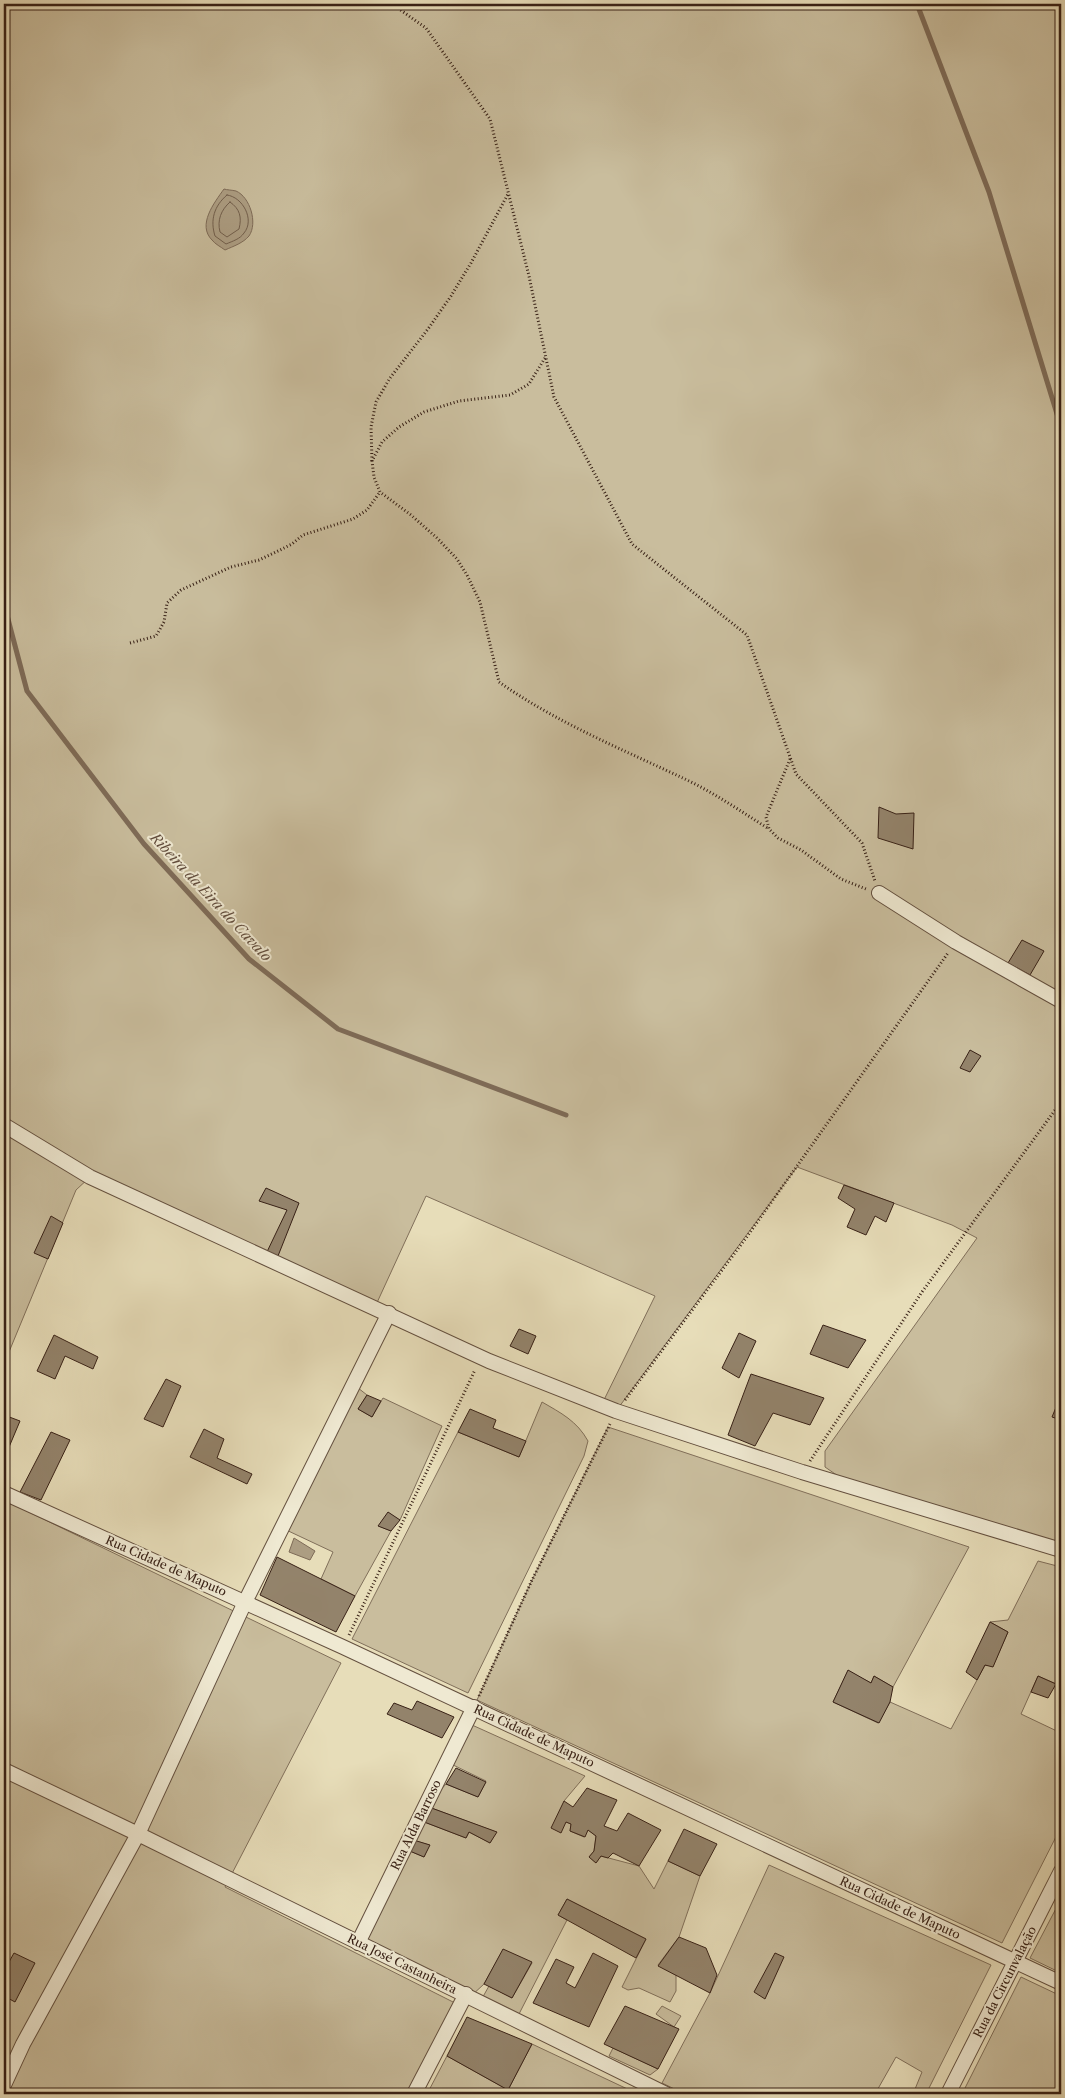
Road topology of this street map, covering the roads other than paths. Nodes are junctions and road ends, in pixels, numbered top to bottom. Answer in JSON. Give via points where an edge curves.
{"nodes":[{"id":1,"x":879,"y":893,"type":"road end"},
{"id":2,"x":1061,"y":1001,"type":"edge"},
{"id":3,"x":4,"y":1125,"type":"edge"},
{"id":4,"x":389,"y":1314,"type":"junction"},
{"id":5,"x":4,"y":1493,"type":"edge"},
{"id":6,"x":1061,"y":1550,"type":"edge"},
{"id":7,"x":245,"y":1602,"type":"junction"},
{"id":8,"x":474,"y":1708,"type":"junction"},
{"id":9,"x":4,"y":1770,"type":"edge"},
{"id":10,"x":138,"y":1834,"type":"junction"},
{"id":11,"x":1061,"y":1870,"type":"edge"},
{"id":12,"x":358,"y":1942,"type":"junction"},
{"id":13,"x":1016,"y":1962,"type":"junction"},
{"id":14,"x":1061,"y":1983,"type":"edge"},
{"id":15,"x":466,"y":1994,"type":"junction"},
{"id":16,"x":4,"y":2084,"type":"edge"},
{"id":17,"x":414,"y":2094,"type":"edge"},
{"id":18,"x":666,"y":2094,"type":"edge"},
{"id":19,"x":948,"y":2094,"type":"edge"}],
"edges":[{"from":1,"to":2,"type":"street","via":[[956,942]]},
{"from":3,"to":4,"type":"street","via":[[90,1177]]},
{"from":4,"to":6,"type":"street","via":[[481,1357],[616,1412]]},
{"from":4,"to":7,"type":"street"},
{"from":5,"to":7,"type":"street","name":"Rua Cidade de Maputo"},
{"from":7,"to":8,"type":"street","name":"Rua Cidade de Maputo"},
{"from":7,"to":10,"type":"street"},
{"from":8,"to":12,"type":"street","name":"Rua Alda Barroso"},
{"from":8,"to":13,"type":"street","name":"Rua Cidade de Maputo"},
{"from":9,"to":10,"type":"street","name":"Rua José Castanheira"},
{"from":10,"to":12,"type":"street","name":"Rua José Castanheira"},
{"from":10,"to":16,"type":"street"},
{"from":11,"to":13,"type":"street","name":"Rua da Circunvalação"},
{"from":12,"to":15,"type":"street","name":"Rua José Castanheira"},
{"from":13,"to":14,"type":"street","name":"Rua Cidade de Maputo"},
{"from":13,"to":19,"type":"street","name":"Rua da Circunvalação"},
{"from":15,"to":17,"type":"street"},
{"from":15,"to":18,"type":"street","name":"Rua José Castanheira"}]}
